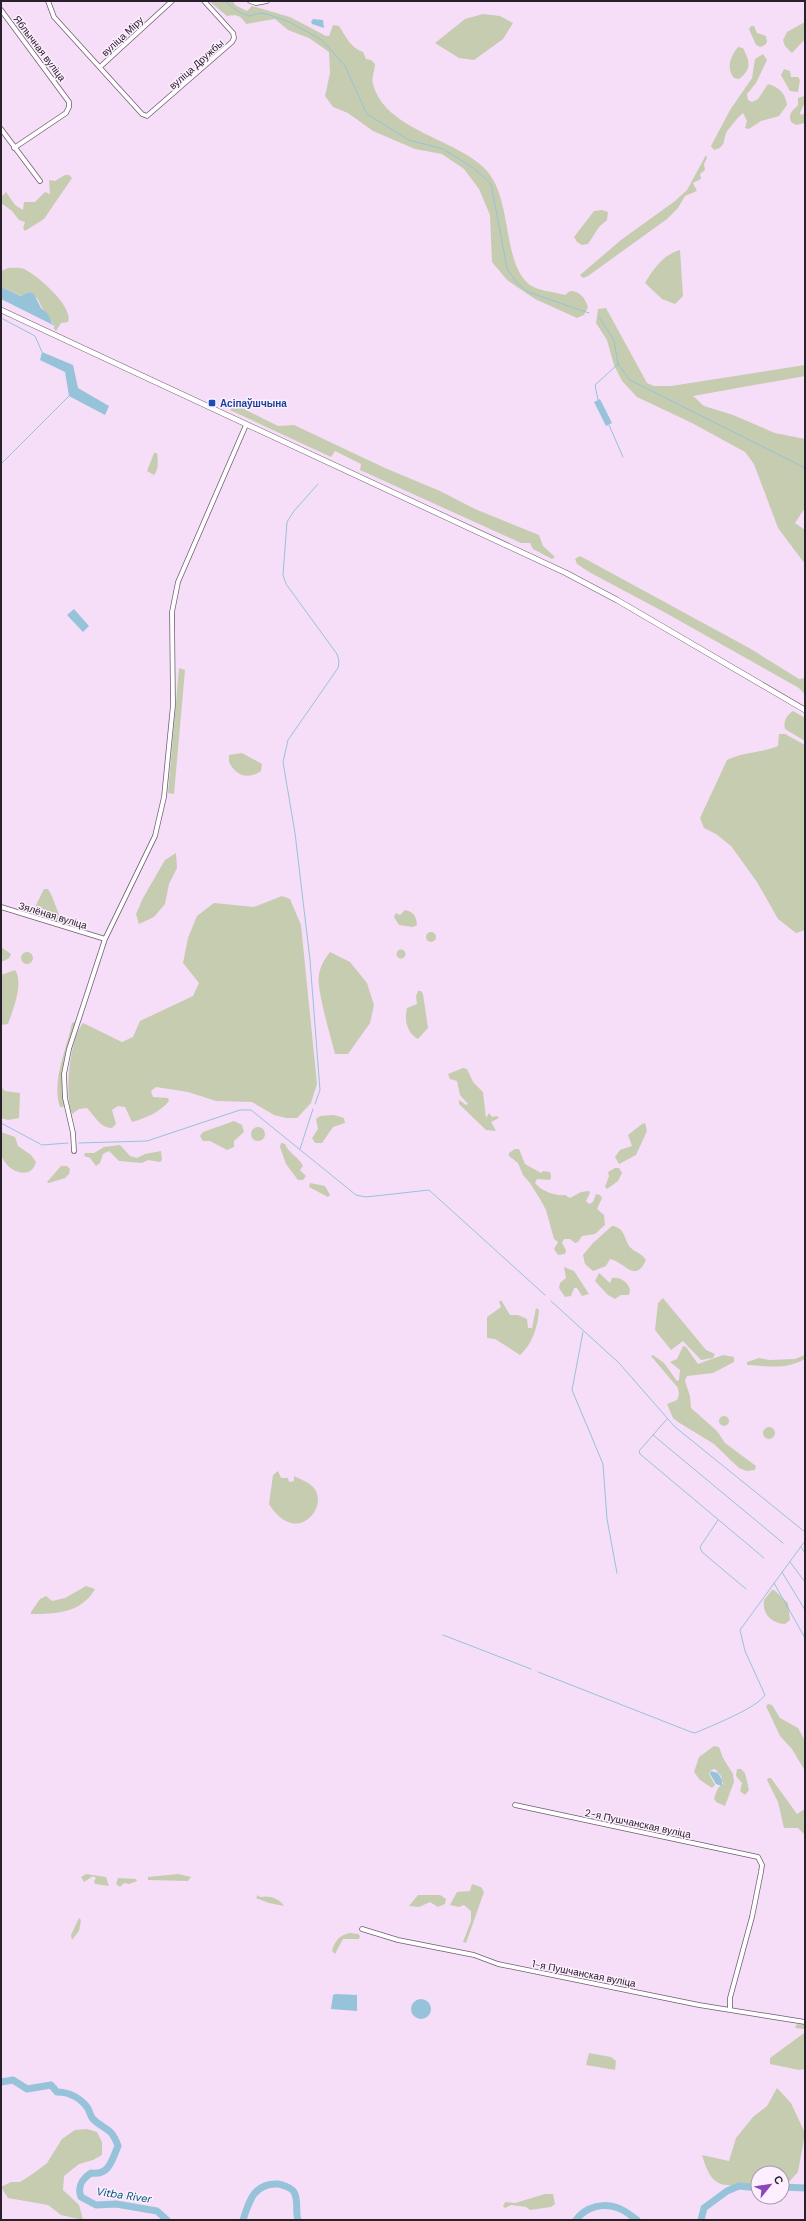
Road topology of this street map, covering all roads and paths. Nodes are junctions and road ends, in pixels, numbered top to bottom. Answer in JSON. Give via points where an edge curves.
{"nodes":[{"id":1,"x":48,"y":1,"type":"edge"},
{"id":2,"x":172,"y":1,"type":"edge"},
{"id":3,"x":204,"y":1,"type":"edge"},
{"id":4,"x":250,"y":1,"type":"edge"},
{"id":5,"x":267,"y":1,"type":"edge"},
{"id":6,"x":1,"y":10,"type":"edge"},
{"id":7,"x":100,"y":67,"type":"junction"},
{"id":8,"x":1,"y":129,"type":"edge"},
{"id":9,"x":14,"y":148,"type":"junction"},
{"id":10,"x":40,"y":181,"type":"dead end"},
{"id":11,"x":1,"y":310,"type":"edge"},
{"id":12,"x":246,"y":425,"type":"junction"},
{"id":13,"x":805,"y":710,"type":"edge"},
{"id":14,"x":1,"y":907,"type":"edge"},
{"id":15,"x":106,"y":939,"type":"junction"},
{"id":16,"x":74,"y":1151,"type":"dead end"},
{"id":17,"x":515,"y":1805,"type":"dead end"},
{"id":18,"x":362,"y":1929,"type":"dead end"},
{"id":19,"x":730,"y":2010,"type":"junction"},
{"id":20,"x":805,"y":2022,"type":"edge"}],
"edges":[{"from":1,"to":7,"type":"street","via":[[54,17]]},
{"from":2,"to":7,"type":"street","name":"вуліца Міру"},
{"from":3,"to":7,"type":"street","name":"вуліца Дружбы","via":[[233,33],[234,38],[147,116],[142,114]]},
{"from":4,"to":5,"type":"street"},
{"from":6,"to":9,"type":"street","name":"Яблычная вуліца","via":[[66,97],[69,107],[66,112]]},
{"from":8,"to":9,"type":"street"},
{"from":9,"to":10,"type":"street"},
{"from":11,"to":12,"type":"main road"},
{"from":12,"to":13,"type":"main road","via":[[566,573]]},
{"from":12,"to":15,"type":"street","via":[[178,582],[172,612],[173,705],[164,797],[155,836]]},
{"from":14,"to":15,"type":"street","name":"Зялёная вуліца"},
{"from":15,"to":16,"type":"street","via":[[69,1049],[64,1074],[65,1098]]},
{"from":17,"to":19,"type":"street","name":"2-я Пушчанская вуліца","via":[[758,1857],[762,1865],[761,1872],[752,1917],[730,1998]]},
{"from":18,"to":19,"type":"street","name":"1-я Пушчанская вуліца","via":[[398,1940],[474,1955],[498,1964]]},
{"from":19,"to":20,"type":"street","name":"1-я Пушчанская вуліца"}]}
